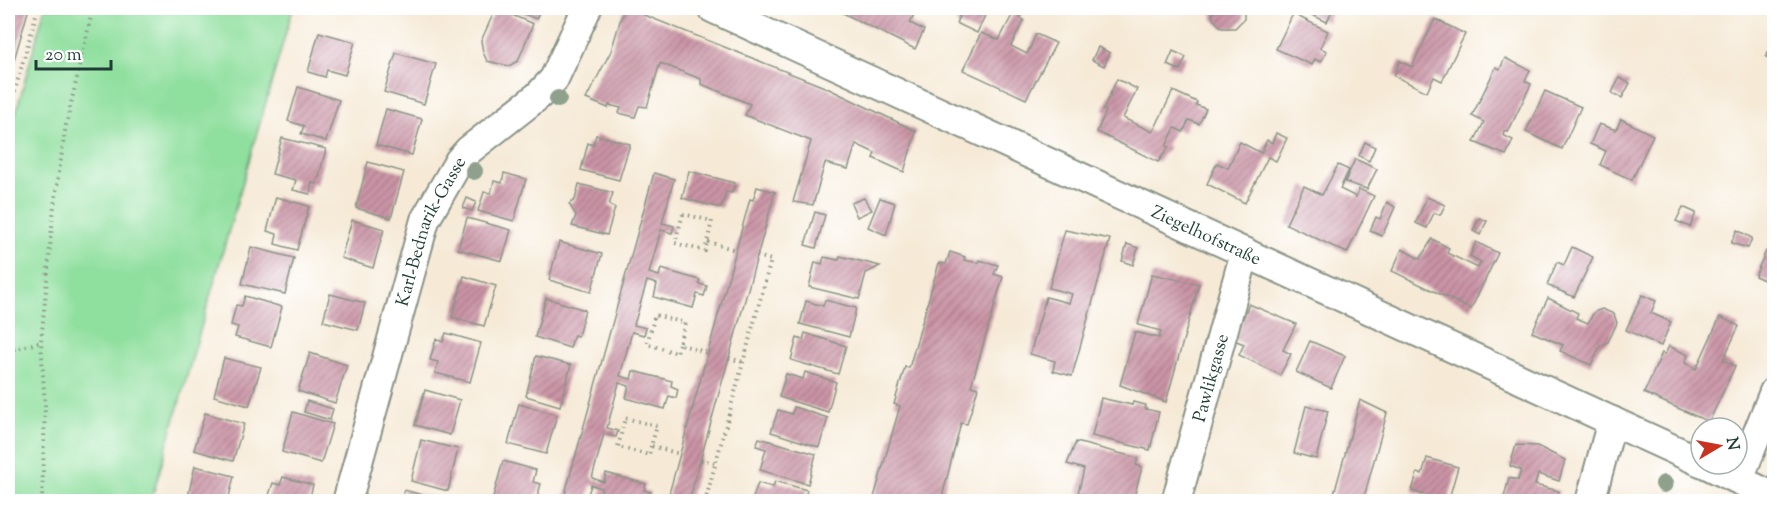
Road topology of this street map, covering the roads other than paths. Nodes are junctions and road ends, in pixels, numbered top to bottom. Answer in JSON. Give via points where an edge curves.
{"nodes":[{"id":1,"x":586,"y":8,"type":"edge"},
{"id":2,"x":712,"y":8,"type":"edge"},
{"id":3,"x":1245,"y":252,"type":"junction"},
{"id":4,"x":1774,"y":392,"type":"edge"},
{"id":5,"x":1612,"y":421,"type":"junction"},
{"id":6,"x":1689,"y":456,"type":"edge"},
{"id":7,"x":1732,"y":476,"type":"edge"},
{"id":8,"x":1739,"y":479,"type":"junction"},
{"id":9,"x":1774,"y":497,"type":"edge"},
{"id":10,"x":347,"y":501,"type":"edge"},
{"id":11,"x":1176,"y":501,"type":"edge"},
{"id":12,"x":1590,"y":501,"type":"edge"}],
"edges":[{"from":1,"to":10,"type":"street","name":"Karl-Bednarik-Gasse","via":[[554,79],[469,150],[425,220]]},
{"from":2,"to":3,"type":"street","name":"Ziegelhofstraße"},
{"from":3,"to":5,"type":"street","name":"Ziegelhofstraße"},
{"from":3,"to":11,"type":"street","name":"Pawlikgasse"},
{"from":4,"to":8,"type":"street"},
{"from":5,"to":6,"type":"street","name":"Ziegelhofstraße"},
{"from":5,"to":12,"type":"street"},
{"from":7,"to":8,"type":"street"},
{"from":8,"to":9,"type":"street"}]}
